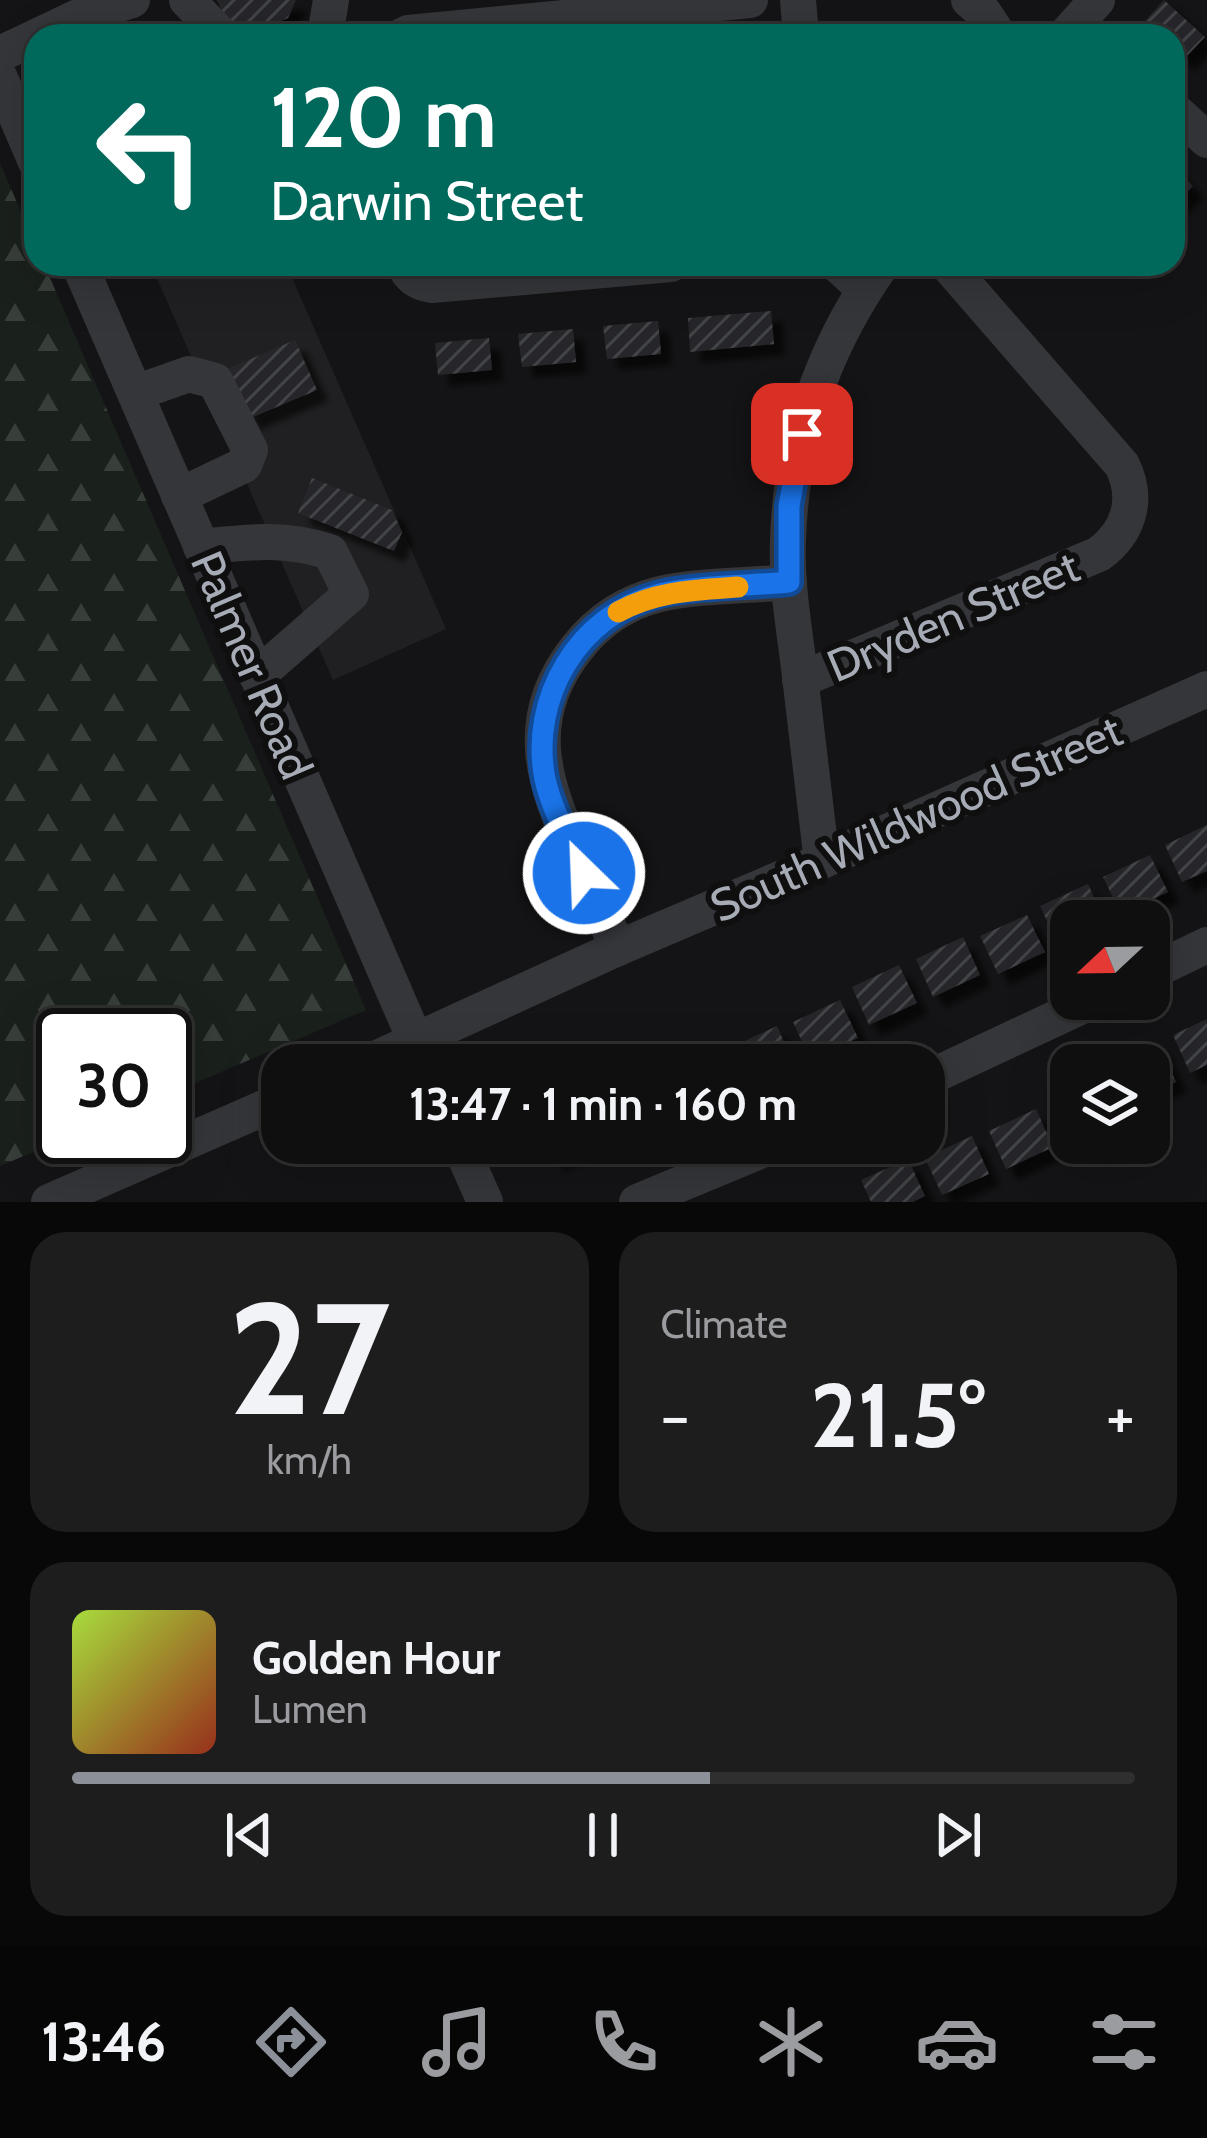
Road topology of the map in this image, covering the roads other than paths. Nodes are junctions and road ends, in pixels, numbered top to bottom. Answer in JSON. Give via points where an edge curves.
{"nodes":[{"id":1,"x":131,"y":0,"type":"edge"},
{"id":2,"x":187,"y":0,"type":"edge"},
{"id":3,"x":750,"y":0,"type":"edge"},
{"id":4,"x":969,"y":0,"type":"edge"},
{"id":5,"x":63,"y":24,"type":"edge"},
{"id":6,"x":210,"y":24,"type":"edge"},
{"id":7,"x":508,"y":24,"type":"edge"},
{"id":8,"x":992,"y":24,"type":"edge"},
{"id":9,"x":0,"y":78,"type":"edge"},
{"id":10,"x":24,"y":134,"type":"edge"},
{"id":11,"x":85,"y":276,"type":"edge"},
{"id":12,"x":413,"y":276,"type":"edge"},
{"id":13,"x":534,"y":276,"type":"edge"},
{"id":14,"x":873,"y":276,"type":"edge"},
{"id":15,"x":957,"y":276,"type":"edge"},
{"id":16,"x":135,"y":394,"type":"junction"},
{"id":17,"x":179,"y":496,"type":"junction"},
{"id":18,"x":201,"y":547,"type":"junction"},
{"id":19,"x":789,"y":582,"type":"junction"},
{"id":20,"x":257,"y":676,"type":"junction"},
{"id":21,"x":800,"y":680,"type":"junction"},
{"id":22,"x":1207,"y":689,"type":"edge"},
{"id":23,"x":822,"y":861,"type":"junction"},
{"id":24,"x":1207,"y":945,"type":"edge"},
{"id":25,"x":618,"y":948,"type":"junction"},
{"id":26,"x":1170,"y":964,"type":"edge"},
{"id":27,"x":1051,"y":1020,"type":"edge"},
{"id":28,"x":417,"y":1044,"type":"edge"},
{"id":29,"x":438,"y":1044,"type":"edge"},
{"id":30,"x":945,"y":1070,"type":"edge"},
{"id":31,"x":261,"y":1109,"type":"edge"},
{"id":32,"x":468,"y":1164,"type":"edge"},
{"id":33,"x":728,"y":1164,"type":"edge"},
{"id":34,"x":49,"y":1202,"type":"edge"},
{"id":35,"x":484,"y":1202,"type":"edge"},
{"id":36,"x":637,"y":1202,"type":"edge"}],
"edges":[{"from":1,"to":5,"type":"street"},
{"from":2,"to":6,"type":"street"},
{"from":3,"to":7,"type":"street"},
{"from":4,"to":8,"type":"street"},
{"from":9,"to":10,"type":"street"},
{"from":11,"to":16,"type":"street","name":"Palmer Road"},
{"from":12,"to":13,"type":"street","via":[[432,285]]},
{"from":14,"to":19,"type":"street","via":[[828,358],[802,434],[789,506]]},
{"from":15,"to":21,"type":"street","name":"Dryden Street","via":[[1122,465],[1131,489],[1126,524],[1099,554]]},
{"from":16,"to":17,"type":"street","name":"Palmer Road"},
{"from":16,"to":17,"type":"street","via":[[189,374],[214,381],[250,450],[244,465]]},
{"from":17,"to":18,"type":"street","name":"Palmer Road"},
{"from":18,"to":20,"type":"street","name":"Palmer Road"},
{"from":18,"to":20,"type":"street","via":[[302,543],[330,552],[351,594]]},
{"from":19,"to":21,"type":"street"},
{"from":19,"to":25,"type":"street","via":[[635,602],[587,635],[556,680],[543,728],[546,781]]},
{"from":20,"to":28,"type":"street","name":"Palmer Road"},
{"from":21,"to":23,"type":"street"},
{"from":22,"to":23,"type":"street","name":"South Wildwood Street"},
{"from":23,"to":25,"type":"street","name":"South Wildwood Street"},
{"from":24,"to":26,"type":"street"},
{"from":25,"to":29,"type":"street","name":"South Wildwood Street"},
{"from":27,"to":30,"type":"street"},
{"from":31,"to":34,"type":"street"},
{"from":32,"to":35,"type":"street"},
{"from":33,"to":36,"type":"street"}]}
